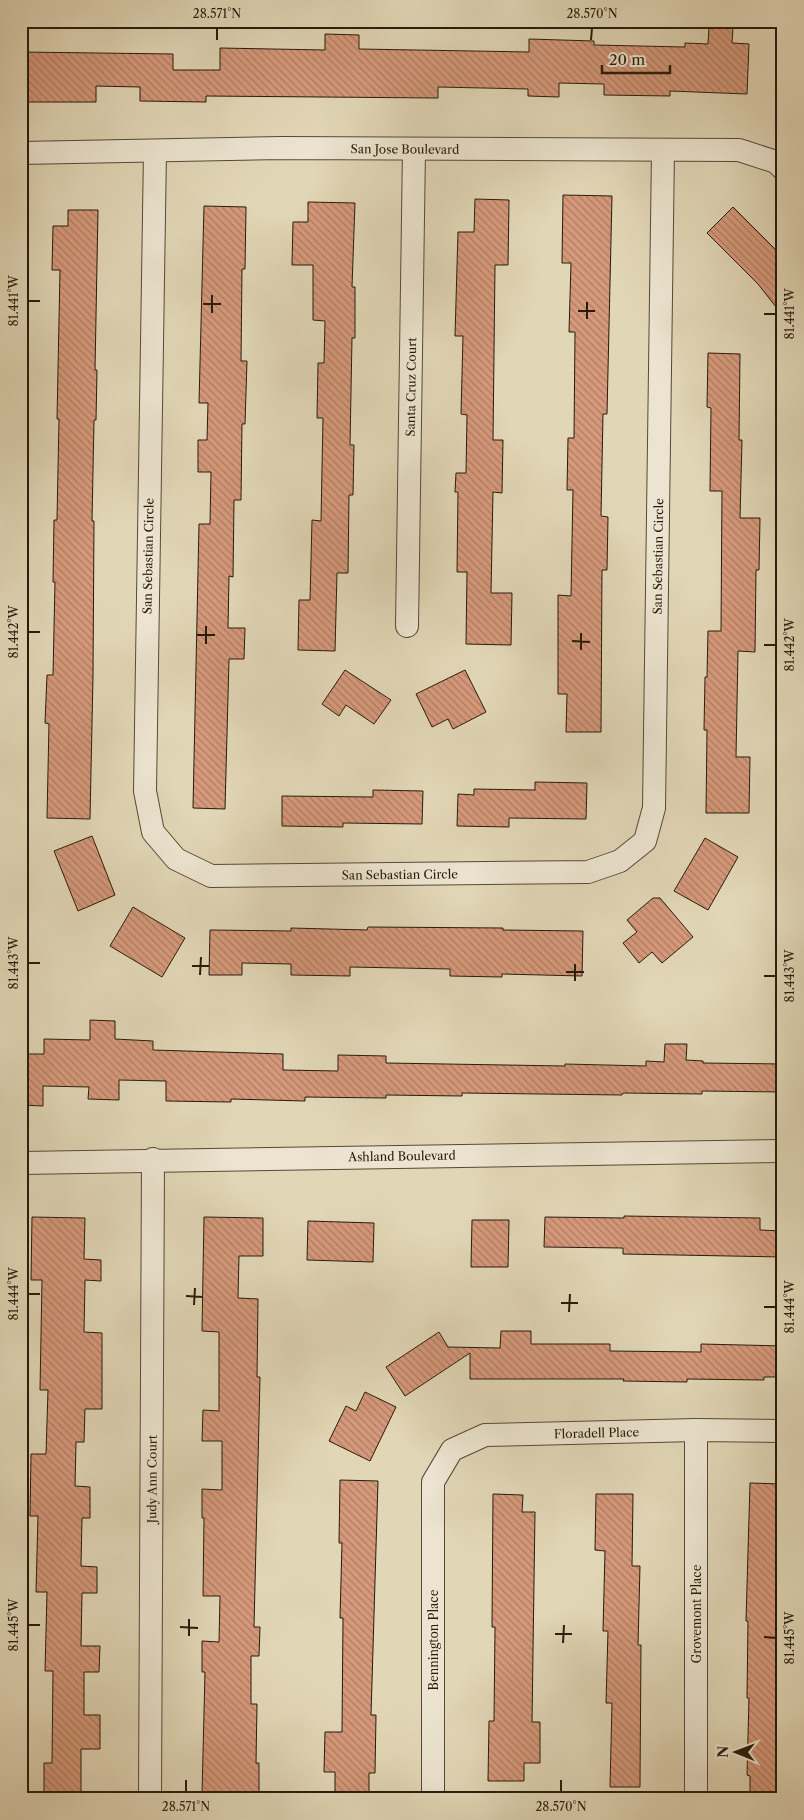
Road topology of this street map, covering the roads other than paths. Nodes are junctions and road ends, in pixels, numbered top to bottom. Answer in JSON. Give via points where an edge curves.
{"nodes":[{"id":1,"x":414,"y":148,"type":"junction"},
{"id":2,"x":663,"y":150,"type":"junction"},
{"id":3,"x":155,"y":151,"type":"junction"},
{"id":4,"x":21,"y":153,"type":"edge"},
{"id":5,"x":783,"y":169,"type":"edge"},
{"id":6,"x":407,"y":626,"type":"dead end"},
{"id":7,"x":783,"y":1151,"type":"edge"},
{"id":8,"x":153,"y":1159,"type":"junction"},
{"id":9,"x":21,"y":1163,"type":"edge"},
{"id":10,"x":696,"y":1430,"type":"junction"},
{"id":11,"x":783,"y":1430,"type":"edge"},
{"id":12,"x":433,"y":1482,"type":"joint"},
{"id":13,"x":150,"y":1799,"type":"edge"},
{"id":14,"x":432,"y":1799,"type":"edge"},
{"id":15,"x":696,"y":1799,"type":"edge"}],
"edges":[{"from":1,"to":2,"type":"street","name":"San Jose Boulevard"},
{"from":1,"to":3,"type":"street","name":"San Jose Boulevard"},
{"from":1,"to":6,"type":"street","name":"Santa Cruz Court"},
{"from":2,"to":3,"type":"street","name":"San Sebastian Circle","via":[[654,808],[644,841],[620,861],[588,872],[211,876],[176,859],[153,832],[145,791]]},
{"from":2,"to":5,"type":"street","name":"San Jose Boulevard","via":[[739,150],[776,162]]},
{"from":3,"to":4,"type":"street","name":"San Jose Boulevard"},
{"from":7,"to":8,"type":"street","name":"Ashland Boulevard"},
{"from":8,"to":9,"type":"street","name":"Ashland Boulevard"},
{"from":8,"to":13,"type":"street","name":"Judy Ann Court"},
{"from":10,"to":11,"type":"street","name":"Floradell Place"},
{"from":10,"to":12,"type":"street","name":"Floradell Place","via":[[485,1435],[452,1450]]},
{"from":10,"to":15,"type":"street","name":"Grovemont Place"},
{"from":12,"to":14,"type":"street","name":"Bennington Place"}]}
